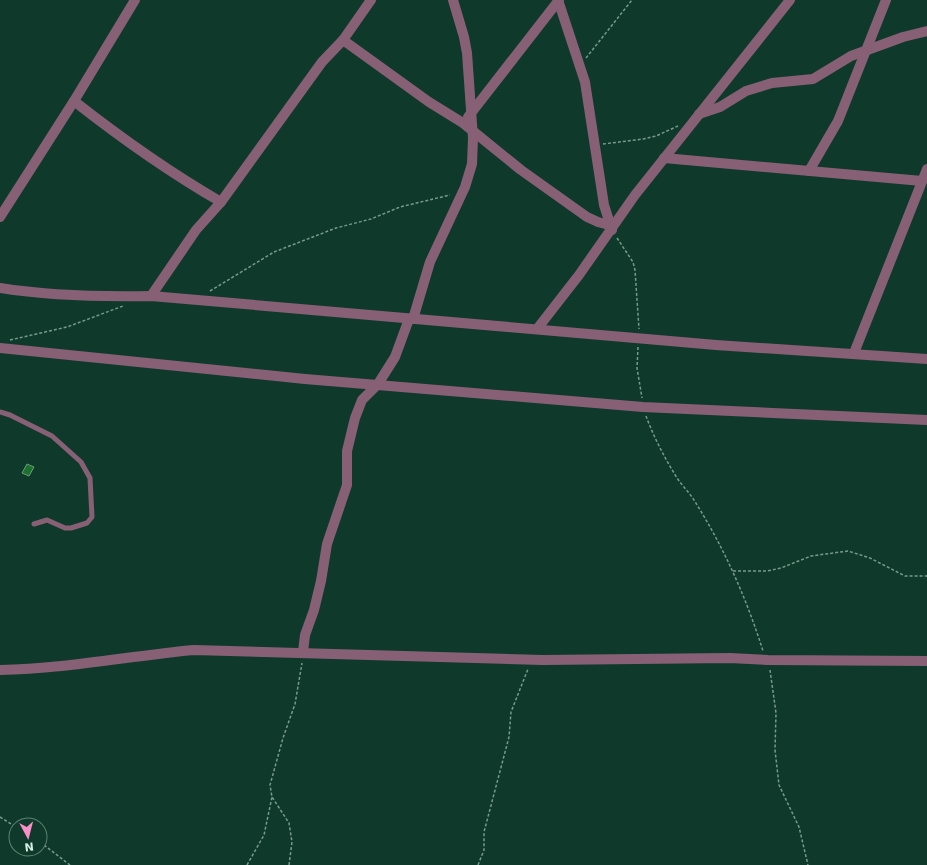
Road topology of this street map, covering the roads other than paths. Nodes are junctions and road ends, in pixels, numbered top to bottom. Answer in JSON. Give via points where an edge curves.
{"nodes":[{"id":1,"x":135,"y":0,"type":"edge"},
{"id":2,"x":371,"y":0,"type":"edge"},
{"id":3,"x":453,"y":0,"type":"edge"},
{"id":4,"x":559,"y":0,"type":"edge"},
{"id":5,"x":790,"y":0,"type":"edge"},
{"id":6,"x":886,"y":0,"type":"edge"},
{"id":7,"x":927,"y":32,"type":"edge"},
{"id":8,"x":343,"y":40,"type":"junction"},
{"id":9,"x":867,"y":51,"type":"junction"},
{"id":10,"x":74,"y":101,"type":"junction"},
{"id":11,"x":471,"y":113,"type":"junction"},
{"id":12,"x":695,"y":117,"type":"junction"},
{"id":13,"x":464,"y":123,"type":"junction"},
{"id":14,"x":473,"y":130,"type":"junction"},
{"id":15,"x":664,"y":158,"type":"junction"},
{"id":16,"x":927,"y":169,"type":"edge"},
{"id":17,"x":809,"y":171,"type":"junction"},
{"id":18,"x":922,"y":181,"type":"junction"},
{"id":19,"x":221,"y":202,"type":"junction"},
{"id":20,"x":0,"y":217,"type":"edge"},
{"id":21,"x":611,"y":228,"type":"junction"},
{"id":22,"x":0,"y":288,"type":"edge"},
{"id":23,"x":150,"y":296,"type":"junction"},
{"id":24,"x":411,"y":319,"type":"junction"},
{"id":25,"x":537,"y":329,"type":"junction"},
{"id":26,"x":3,"y":344,"type":"edge"},
{"id":27,"x":854,"y":353,"type":"junction"},
{"id":28,"x":927,"y":359,"type":"edge"},
{"id":29,"x":378,"y":384,"type":"junction"},
{"id":30,"x":0,"y":412,"type":"edge"},
{"id":31,"x":927,"y":420,"type":"edge"},
{"id":32,"x":34,"y":524,"type":"dead end"},
{"id":33,"x":303,"y":652,"type":"junction"},
{"id":34,"x":927,"y":661,"type":"edge"},
{"id":35,"x":0,"y":670,"type":"edge"}],
"edges":[{"from":1,"to":10,"type":"street"},
{"from":2,"to":8,"type":"street"},
{"from":3,"to":11,"type":"street","via":[[464,38]]},
{"from":4,"to":11,"type":"street"},
{"from":4,"to":21,"type":"street","via":[[585,82],[604,205]]},
{"from":5,"to":12,"type":"street","via":[[723,86]]},
{"from":6,"to":9,"type":"street"},
{"from":7,"to":9,"type":"street","via":[[903,37]]},
{"from":8,"to":13,"type":"street","via":[[423,98]]},
{"from":8,"to":19,"type":"street","via":[[322,62]]},
{"from":9,"to":12,"type":"street","via":[[851,56],[813,79],[772,84],[746,91],[720,107]]},
{"from":9,"to":17,"type":"street","via":[[838,121]]},
{"from":10,"to":19,"type":"street","via":[[115,134]]},
{"from":10,"to":20,"type":"street"},
{"from":11,"to":13,"type":"street"},
{"from":11,"to":14,"type":"street"},
{"from":12,"to":15,"type":"street"},
{"from":13,"to":14,"type":"street"},
{"from":14,"to":21,"type":"street","via":[[521,170],[587,217]]},
{"from":14,"to":24,"type":"street","via":[[472,164],[462,193],[430,262]]},
{"from":15,"to":17,"type":"street"},
{"from":15,"to":21,"type":"street"},
{"from":16,"to":18,"type":"street"},
{"from":17,"to":18,"type":"street"},
{"from":18,"to":27,"type":"street"},
{"from":19,"to":23,"type":"street","via":[[196,230]]},
{"from":21,"to":25,"type":"street"},
{"from":22,"to":23,"type":"street","via":[[93,297]]},
{"from":23,"to":24,"type":"street"},
{"from":24,"to":25,"type":"street"},
{"from":24,"to":29,"type":"street","via":[[395,357]]},
{"from":25,"to":27,"type":"street","via":[[716,345]]},
{"from":26,"to":29,"type":"street","via":[[306,379]]},
{"from":27,"to":28,"type":"street"},
{"from":29,"to":31,"type":"street","via":[[643,407]]},
{"from":29,"to":33,"type":"street","via":[[362,400],[349,437],[347,485],[327,544],[321,581],[305,635]]},
{"from":30,"to":32,"type":"lane","via":[[52,436],[82,462],[90,478],[92,517],[87,523],[65,528],[47,520]]},
{"from":33,"to":34,"type":"street","via":[[424,658]]},
{"from":33,"to":35,"type":"street","via":[[194,650],[83,664]]}]}
